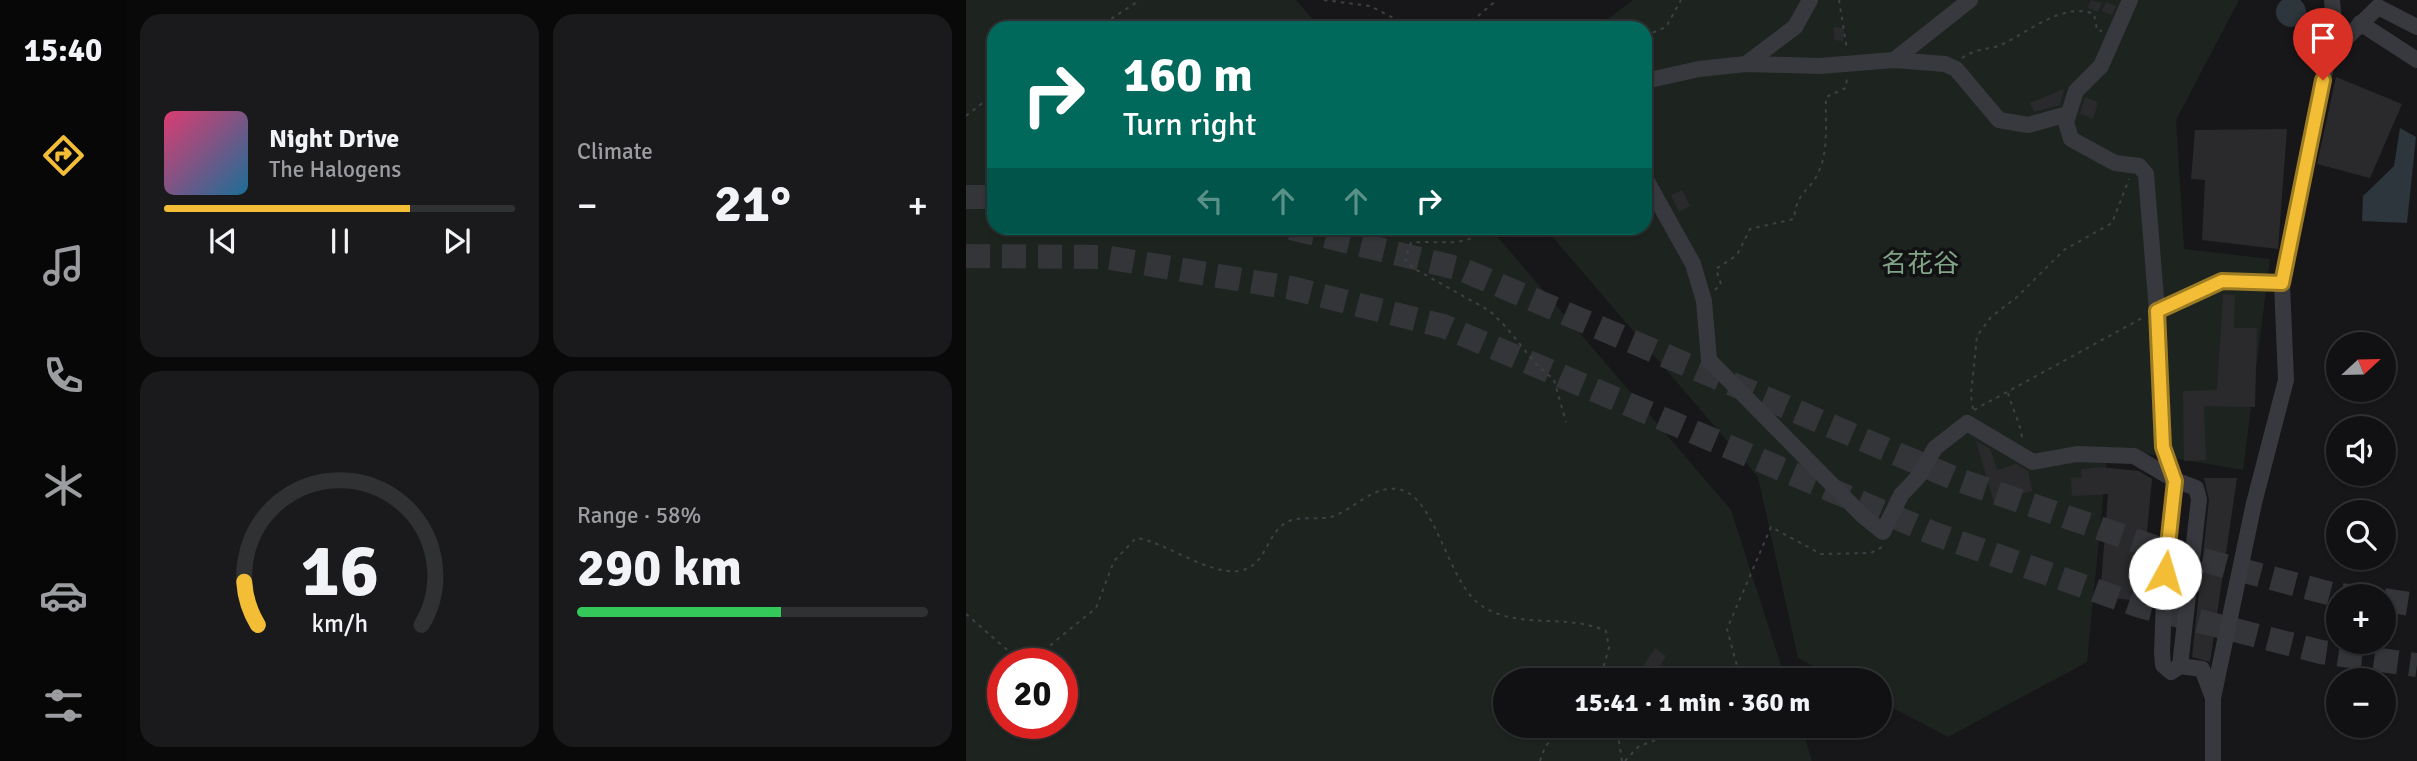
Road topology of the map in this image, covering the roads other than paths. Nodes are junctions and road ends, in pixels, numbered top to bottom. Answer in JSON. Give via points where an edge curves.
{"nodes":[{"id":1,"x":1810,"y":0,"type":"edge"},
{"id":2,"x":1970,"y":0,"type":"edge"},
{"id":3,"x":2130,"y":0,"type":"edge"},
{"id":4,"x":2332,"y":0,"type":"edge"},
{"id":5,"x":2360,"y":23,"type":"junction"},
{"id":6,"x":2417,"y":27,"type":"edge"},
{"id":7,"x":2328,"y":56,"type":"junction"},
{"id":8,"x":1894,"y":60,"type":"junction"},
{"id":9,"x":2417,"y":60,"type":"edge"},
{"id":10,"x":1746,"y":64,"type":"junction"},
{"id":11,"x":1652,"y":79,"type":"edge"},
{"id":12,"x":2068,"y":114,"type":"junction"},
{"id":13,"x":1652,"y":191,"type":"edge"},
{"id":14,"x":2282,"y":283,"type":"junction"},
{"id":15,"x":2157,"y":311,"type":"junction"},
{"id":16,"x":2175,"y":481,"type":"junction"},
{"id":17,"x":2180,"y":666,"type":"junction"},
{"id":18,"x":2213,"y":698,"type":"junction"},
{"id":19,"x":2213,"y":761,"type":"edge"}],
"edges":[{"from":1,"to":10,"type":"street","via":[[1795,27]]},
{"from":2,"to":8,"type":"street"},
{"from":3,"to":12,"type":"street","via":[[2101,66],[2076,91]]},
{"from":4,"to":7,"type":"street","via":[[2334,23]]},
{"from":5,"to":6,"type":"street","via":[[2378,7]]},
{"from":5,"to":7,"type":"street"},
{"from":5,"to":9,"type":"street"},
{"from":7,"to":14,"type":"street"},
{"from":8,"to":10,"type":"street"},
{"from":8,"to":12,"type":"street","via":[[1956,69],[1998,120],[2028,125]]},
{"from":10,"to":11,"type":"street"},
{"from":12,"to":15,"type":"street","via":[[2071,139],[2115,163],[2140,166],[2146,174]]},
{"from":13,"to":16,"type":"street","via":[[1693,264],[1704,301],[1709,360],[1883,532],[1900,495],[1918,477],[1935,448],[1968,423],[2033,462],[2077,454],[2134,456]]},
{"from":14,"to":15,"type":"street","via":[[2222,281]]},
{"from":14,"to":18,"type":"street","via":[[2287,380]]},
{"from":15,"to":16,"type":"street","via":[[2163,447]]},
{"from":16,"to":17,"type":"street","via":[[2196,488],[2199,499]]},
{"from":16,"to":17,"type":"street","via":[[2162,653],[2163,664],[2171,672]]},
{"from":17,"to":18,"type":"street","via":[[2202,669]]},
{"from":18,"to":19,"type":"street"}]}
